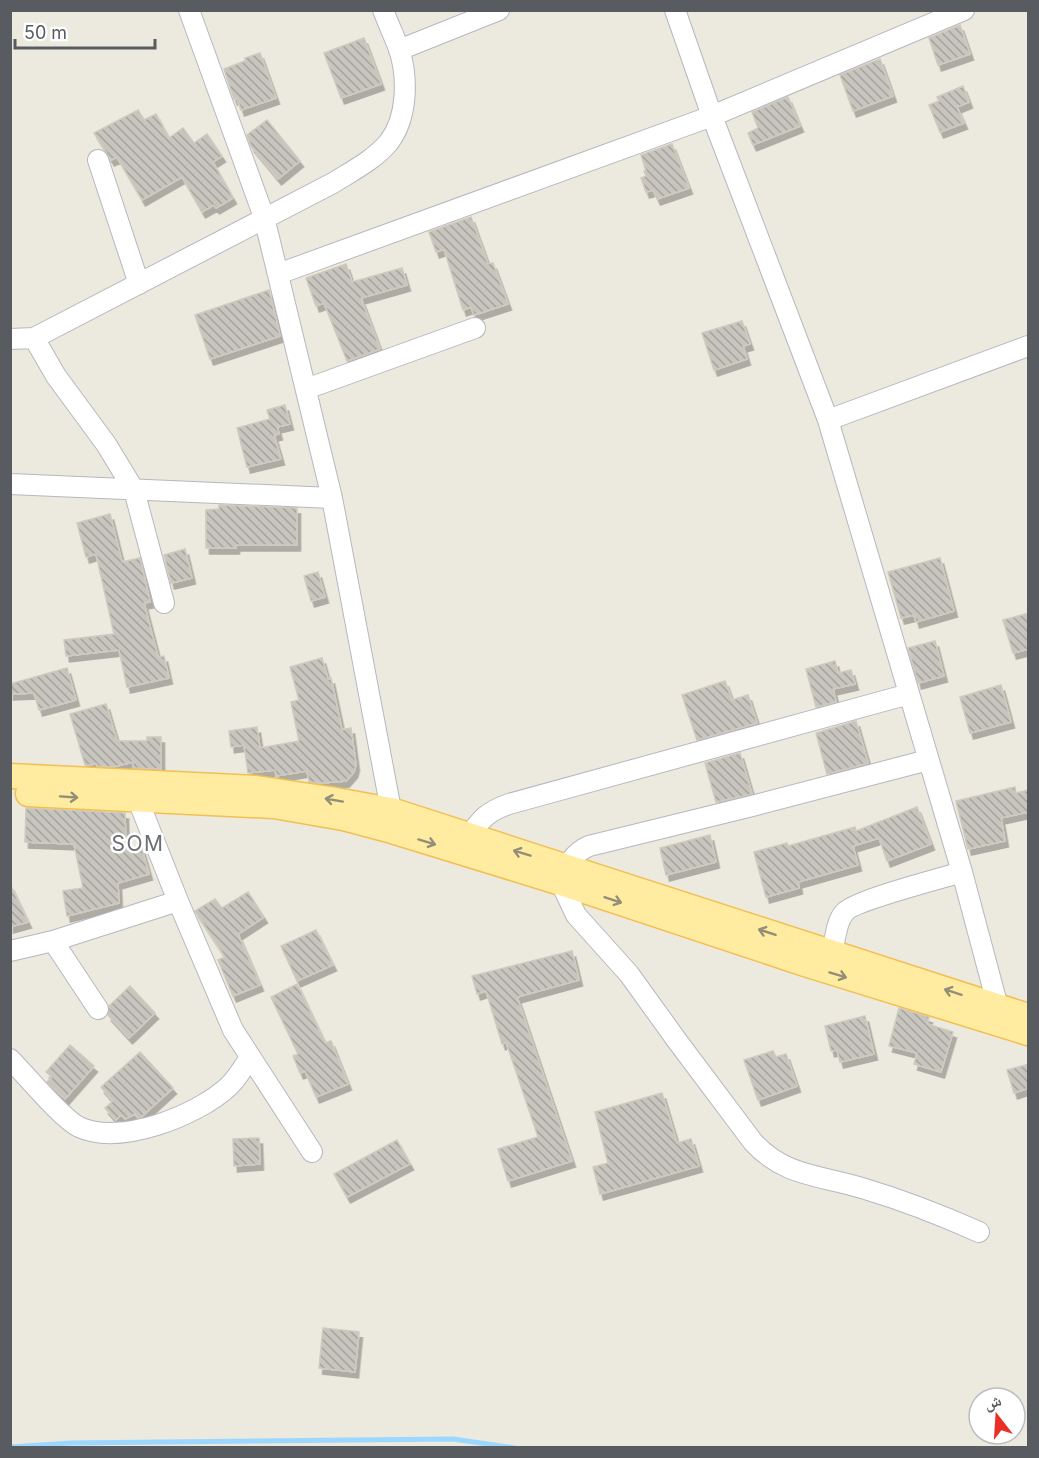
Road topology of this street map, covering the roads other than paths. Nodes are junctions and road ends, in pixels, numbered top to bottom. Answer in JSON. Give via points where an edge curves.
{"nodes":[{"id":1,"x":189,"y":10,"type":"edge"},
{"id":2,"x":383,"y":10,"type":"edge"},
{"id":3,"x":499,"y":10,"type":"edge"},
{"id":4,"x":675,"y":10,"type":"edge"},
{"id":5,"x":964,"y":10,"type":"edge"},
{"id":6,"x":399,"y":50,"type":"junction"},
{"id":7,"x":712,"y":116,"type":"junction"},
{"id":8,"x":98,"y":160,"type":"dead end"},
{"id":9,"x":264,"y":217,"type":"junction"},
{"id":10,"x":278,"y":274,"type":"junction"},
{"id":11,"x":140,"y":284,"type":"junction"},
{"id":12,"x":475,"y":328,"type":"dead end"},
{"id":13,"x":34,"y":338,"type":"junction"},
{"id":14,"x":10,"y":339,"type":"edge"},
{"id":15,"x":1029,"y":346,"type":"edge"},
{"id":16,"x":306,"y":389,"type":"junction"},
{"id":17,"x":828,"y":420,"type":"junction"},
{"id":18,"x":10,"y":484,"type":"edge"},
{"id":19,"x":134,"y":490,"type":"junction"},
{"id":20,"x":332,"y":498,"type":"junction"},
{"id":21,"x":164,"y":603,"type":"dead end"},
{"id":22,"x":909,"y":694,"type":"junction"},
{"id":23,"x":928,"y":760,"type":"junction"},
{"id":24,"x":10,"y":776,"type":"edge"},
{"id":25,"x":10,"y":792,"type":"edge"},
{"id":26,"x":138,"y":800,"type":"junction"},
{"id":27,"x":392,"y":821,"type":"junction"},
{"id":28,"x":470,"y":836,"type":"junction"},
{"id":29,"x":962,"y":872,"type":"junction"},
{"id":30,"x":564,"y":875,"type":"junction"},
{"id":31,"x":178,"y":902,"type":"junction"},
{"id":32,"x":53,"y":941,"type":"junction"},
{"id":33,"x":10,"y":951,"type":"edge"},
{"id":34,"x":832,"y":953,"type":"junction"},
{"id":35,"x":998,"y":1007,"type":"junction"},
{"id":36,"x":98,"y":1009,"type":"dead end"},
{"id":37,"x":1029,"y":1016,"type":"edge"},
{"id":38,"x":1029,"y":1033,"type":"edge"},
{"id":39,"x":250,"y":1058,"type":"junction"},
{"id":40,"x":10,"y":1059,"type":"edge"},
{"id":41,"x":312,"y":1152,"type":"dead end"},
{"id":42,"x":979,"y":1232,"type":"dead end"}],
"edges":[{"from":1,"to":9,"type":"street"},
{"from":2,"to":6,"type":"street"},
{"from":3,"to":6,"type":"street"},
{"from":4,"to":7,"type":"street"},
{"from":5,"to":7,"type":"street"},
{"from":6,"to":9,"type":"street","via":[[405,95],[401,118],[389,141],[368,161],[333,183]]},
{"from":7,"to":10,"type":"street"},
{"from":7,"to":17,"type":"street"},
{"from":8,"to":11,"type":"street"},
{"from":9,"to":10,"type":"street"},
{"from":9,"to":11,"type":"street"},
{"from":10,"to":16,"type":"street"},
{"from":11,"to":13,"type":"street"},
{"from":12,"to":16,"type":"street"},
{"from":13,"to":14,"type":"street"},
{"from":13,"to":19,"type":"street"},
{"from":15,"to":17,"type":"street"},
{"from":16,"to":20,"type":"street"},
{"from":17,"to":22,"type":"street"},
{"from":18,"to":19,"type":"street"},
{"from":19,"to":20,"type":"street"},
{"from":19,"to":21,"type":"street"},
{"from":20,"to":27,"type":"street"},
{"from":22,"to":23,"type":"street"},
{"from":22,"to":28,"type":"street","via":[[509,804],[482,818]]},
{"from":23,"to":29,"type":"street"},
{"from":23,"to":30,"type":"street","via":[[589,846],[576,854]]},
{"from":27,"to":24,"type":"main road","one_way":true,"via":[[330,799],[256,788]]},
{"from":25,"to":26,"type":"main road","one_way":true},
{"from":26,"to":27,"type":"main road","via":[[274,806]]},
{"from":26,"to":31,"type":"street"},
{"from":27,"to":28,"type":"main road"},
{"from":27,"to":30,"type":"main road","one_way":true},
{"from":30,"to":28,"type":"main road","one_way":true},
{"from":29,"to":34,"type":"street","via":[[846,910]]},
{"from":29,"to":35,"type":"street"},
{"from":34,"to":30,"type":"main road","one_way":true},
{"from":30,"to":38,"type":"main road","one_way":true,"via":[[805,964]]},
{"from":30,"to":42,"type":"street","via":[[576,915],[629,974],[766,1156],[780,1165],[934,1212]]},
{"from":31,"to":32,"type":"street"},
{"from":31,"to":39,"type":"street","via":[[233,1030]]},
{"from":32,"to":33,"type":"street"},
{"from":32,"to":36,"type":"street"},
{"from":35,"to":34,"type":"main road","one_way":true},
{"from":35,"to":37,"type":"main road"},
{"from":39,"to":40,"type":"street","via":[[230,1086],[195,1110],[144,1128],[110,1133],[77,1126]]},
{"from":39,"to":41,"type":"street"}]}
